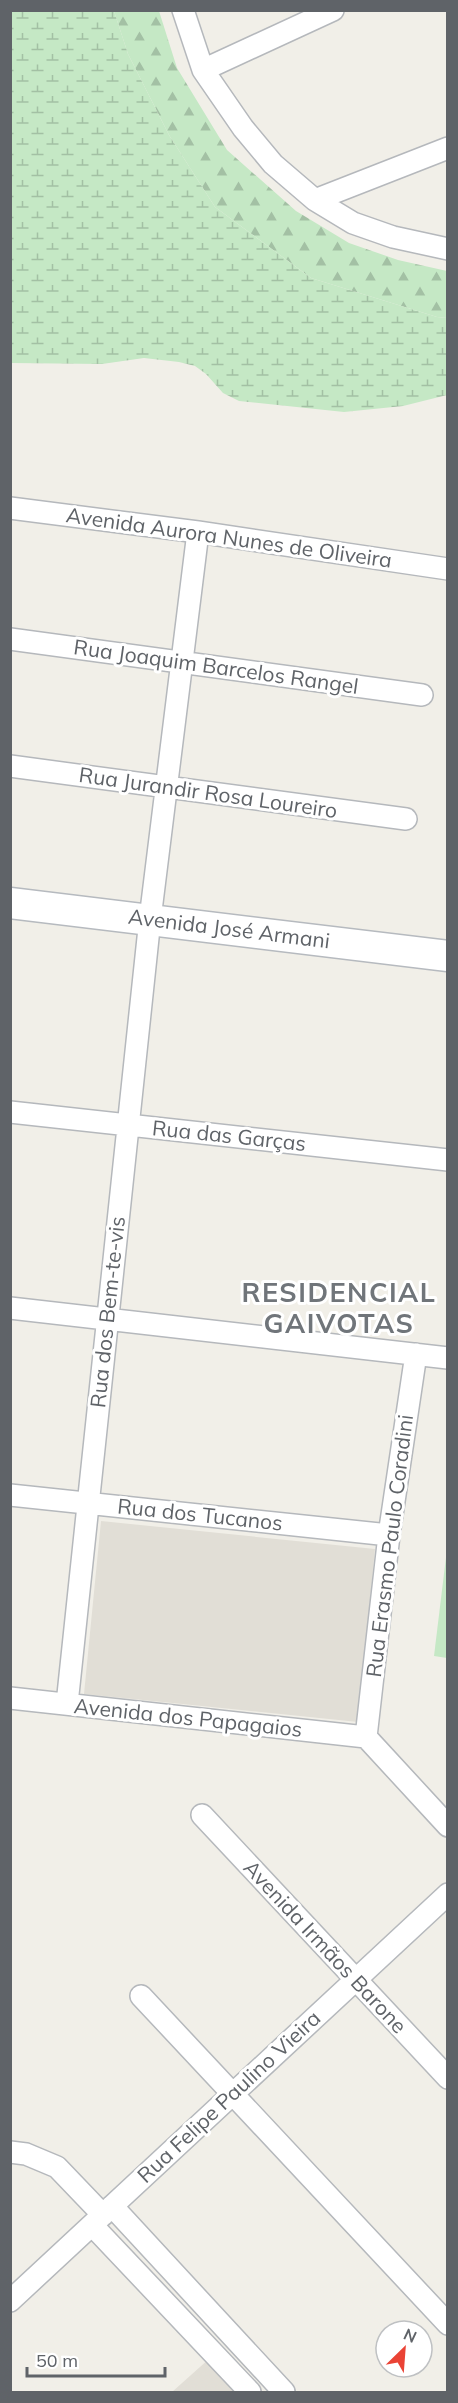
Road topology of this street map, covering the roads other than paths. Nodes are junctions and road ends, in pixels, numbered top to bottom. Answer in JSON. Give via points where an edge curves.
{"nodes":[{"id":1,"x":183,"y":10,"type":"edge"},
{"id":2,"x":333,"y":10,"type":"edge"},
{"id":3,"x":203,"y":70,"type":"junction"},
{"id":4,"x":447,"y":148,"type":"edge"},
{"id":5,"x":315,"y":200,"type":"junction"},
{"id":6,"x":447,"y":249,"type":"edge"},
{"id":7,"x":10,"y":508,"type":"edge"},
{"id":8,"x":198,"y":532,"type":"junction"},
{"id":9,"x":447,"y":569,"type":"edge"},
{"id":10,"x":10,"y":639,"type":"edge"},
{"id":11,"x":182,"y":662,"type":"junction"},
{"id":12,"x":422,"y":695,"type":"dead end"},
{"id":13,"x":10,"y":766,"type":"edge"},
{"id":14,"x":166,"y":787,"type":"junction"},
{"id":15,"x":406,"y":819,"type":"dead end"},
{"id":16,"x":10,"y":903,"type":"edge"},
{"id":17,"x":150,"y":919,"type":"junction"},
{"id":18,"x":447,"y":956,"type":"edge"},
{"id":19,"x":10,"y":1112,"type":"edge"},
{"id":20,"x":128,"y":1125,"type":"junction"},
{"id":21,"x":447,"y":1160,"type":"edge"},
{"id":22,"x":10,"y":1308,"type":"edge"},
{"id":23,"x":108,"y":1319,"type":"junction"},
{"id":24,"x":416,"y":1354,"type":"junction"},
{"id":25,"x":447,"y":1358,"type":"edge"},
{"id":26,"x":10,"y":1495,"type":"edge"},
{"id":27,"x":88,"y":1504,"type":"junction"},
{"id":28,"x":389,"y":1535,"type":"junction"},
{"id":29,"x":10,"y":1698,"type":"edge"},
{"id":30,"x":67,"y":1704,"type":"junction"},
{"id":31,"x":366,"y":1737,"type":"junction"},
{"id":32,"x":202,"y":1815,"type":"dead end"},
{"id":33,"x":447,"y":1826,"type":"edge"},
{"id":34,"x":447,"y":1894,"type":"edge"},
{"id":35,"x":356,"y":1980,"type":"junction"},
{"id":36,"x":141,"y":1996,"type":"dead end"},
{"id":37,"x":447,"y":2078,"type":"edge"},
{"id":38,"x":233,"y":2094,"type":"junction"},
{"id":39,"x":10,"y":2152,"type":"edge"},
{"id":40,"x":102,"y":2215,"type":"junction"},
{"id":41,"x":10,"y":2301,"type":"edge"},
{"id":42,"x":447,"y":2324,"type":"edge"},
{"id":43,"x":250,"y":2392,"type":"edge"},
{"id":44,"x":284,"y":2392,"type":"edge"}],
"edges":[{"from":1,"to":3,"type":"street"},
{"from":2,"to":3,"type":"street"},
{"from":3,"to":5,"type":"street","via":[[273,164]]},
{"from":4,"to":5,"type":"street"},
{"from":5,"to":6,"type":"street","via":[[353,223]]},
{"from":7,"to":8,"type":"street","name":"Avenida Aurora Nunes de Oliveira"},
{"from":8,"to":9,"type":"street","name":"Avenida Aurora Nunes de Oliveira"},
{"from":8,"to":11,"type":"street","name":"Rua dos Bem-te-vis"},
{"from":10,"to":11,"type":"street","name":"Rua Joaquim Barcelos Rangel"},
{"from":11,"to":12,"type":"street","name":"Rua Joaquim Barcelos Rangel"},
{"from":11,"to":14,"type":"street","name":"Rua dos Bem-te-vis"},
{"from":13,"to":14,"type":"street","name":"Rua Jurandir Rosa Loureiro"},
{"from":14,"to":15,"type":"street","name":"Rua Jurandir Rosa Loureiro"},
{"from":14,"to":17,"type":"street","name":"Rua dos Bem-te-vis"},
{"from":16,"to":17,"type":"main road","name":"Avenida José Armani"},
{"from":17,"to":18,"type":"main road","name":"Avenida José Armani"},
{"from":17,"to":20,"type":"street","name":"Rua dos Bem-te-vis"},
{"from":19,"to":20,"type":"street","name":"Rua das Garças"},
{"from":20,"to":21,"type":"street","name":"Rua das Garças"},
{"from":20,"to":23,"type":"street","name":"Rua dos Bem-te-vis"},
{"from":22,"to":23,"type":"street"},
{"from":23,"to":24,"type":"street"},
{"from":23,"to":27,"type":"street","name":"Rua dos Bem-te-vis"},
{"from":24,"to":25,"type":"street"},
{"from":24,"to":28,"type":"street","name":"Rua Erasmo Paulo Coradini"},
{"from":26,"to":27,"type":"street","name":"Rua dos Tucanos"},
{"from":27,"to":28,"type":"street","name":"Rua dos Tucanos"},
{"from":27,"to":30,"type":"street","name":"Rua dos Bem-te-vis"},
{"from":28,"to":31,"type":"street","name":"Rua Erasmo Paulo Coradini"},
{"from":29,"to":30,"type":"street","name":"Avenida dos Papagaios"},
{"from":30,"to":31,"type":"street","name":"Avenida dos Papagaios"},
{"from":31,"to":33,"type":"street"},
{"from":32,"to":35,"type":"street","name":"Avenida Irmãos Barone"},
{"from":34,"to":35,"type":"street","name":"Rua Felipe Paulino Vieira"},
{"from":35,"to":37,"type":"street","name":"Avenida Irmãos Barone"},
{"from":35,"to":38,"type":"street","name":"Rua Felipe Paulino Vieira"},
{"from":36,"to":38,"type":"street"},
{"from":38,"to":40,"type":"street","name":"Rua Felipe Paulino Vieira"},
{"from":38,"to":42,"type":"street"},
{"from":39,"to":40,"type":"street","via":[[57,2167]]},
{"from":40,"to":41,"type":"street","name":"Rua Felipe Paulino Vieira"},
{"from":40,"to":43,"type":"street"},
{"from":40,"to":44,"type":"street"}]}
